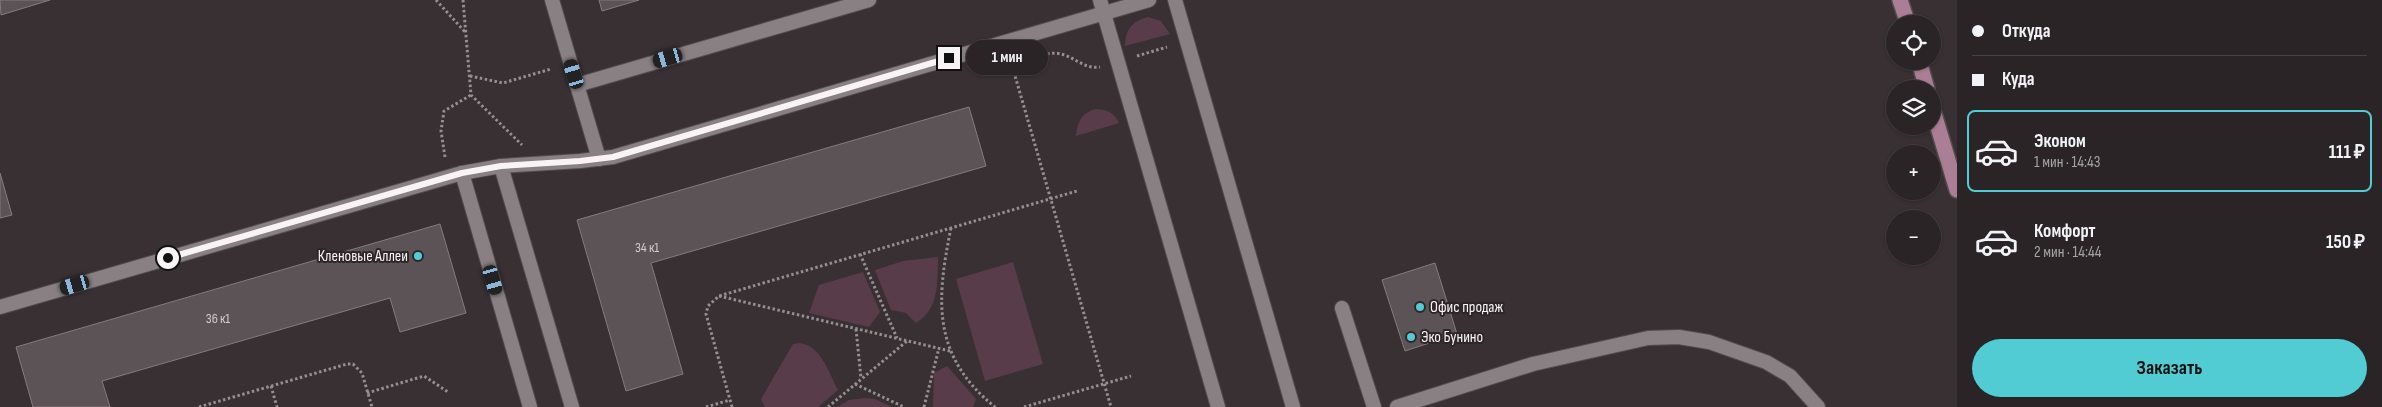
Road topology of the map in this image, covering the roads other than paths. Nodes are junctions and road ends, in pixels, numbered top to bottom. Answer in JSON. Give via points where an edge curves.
{"nodes":[{"id":1,"x":552,"y":0,"type":"edge"},
{"id":2,"x":869,"y":0,"type":"edge"},
{"id":3,"x":1149,"y":0,"type":"edge"},
{"id":4,"x":1175,"y":0,"type":"edge"},
{"id":5,"x":1900,"y":0,"type":"edge"},
{"id":6,"x":1102,"y":7,"type":"edge"},
{"id":7,"x":1905,"y":15,"type":"edge"},
{"id":8,"x":577,"y":85,"type":"junction"},
{"id":9,"x":1940,"y":135,"type":"edge"},
{"id":10,"x":599,"y":160,"type":"junction"},
{"id":11,"x":501,"y":166,"type":"junction"},
{"id":12,"x":455,"y":175,"type":"junction"},
{"id":13,"x":1957,"y":190,"type":"edge"},
{"id":14,"x":0,"y":307,"type":"edge"},
{"id":15,"x":1342,"y":308,"type":"dead end"},
{"id":16,"x":530,"y":407,"type":"edge"},
{"id":17,"x":572,"y":407,"type":"edge"},
{"id":18,"x":1218,"y":407,"type":"edge"},
{"id":19,"x":1293,"y":407,"type":"edge"},
{"id":20,"x":1374,"y":407,"type":"edge"},
{"id":21,"x":1397,"y":407,"type":"edge"},
{"id":22,"x":1818,"y":407,"type":"edge"}],
"edges":[{"from":1,"to":8,"type":"lane"},
{"from":2,"to":8,"type":"lane"},
{"from":3,"to":6,"type":"lane"},
{"from":4,"to":19,"type":"lane"},
{"from":5,"to":7,"type":"main road"},
{"from":6,"to":10,"type":"lane","via":[[1005,42]]},
{"from":6,"to":18,"type":"lane"},
{"from":8,"to":10,"type":"lane"},
{"from":9,"to":13,"type":"main road"},
{"from":10,"to":11,"type":"lane"},
{"from":11,"to":12,"type":"lane"},
{"from":11,"to":17,"type":"lane"},
{"from":12,"to":14,"type":"lane"},
{"from":12,"to":16,"type":"lane"},
{"from":15,"to":20,"type":"lane"},
{"from":21,"to":22,"type":"lane","via":[[1533,364],[1648,338],[1680,337],[1709,342],[1766,362],[1790,376]]}]}
